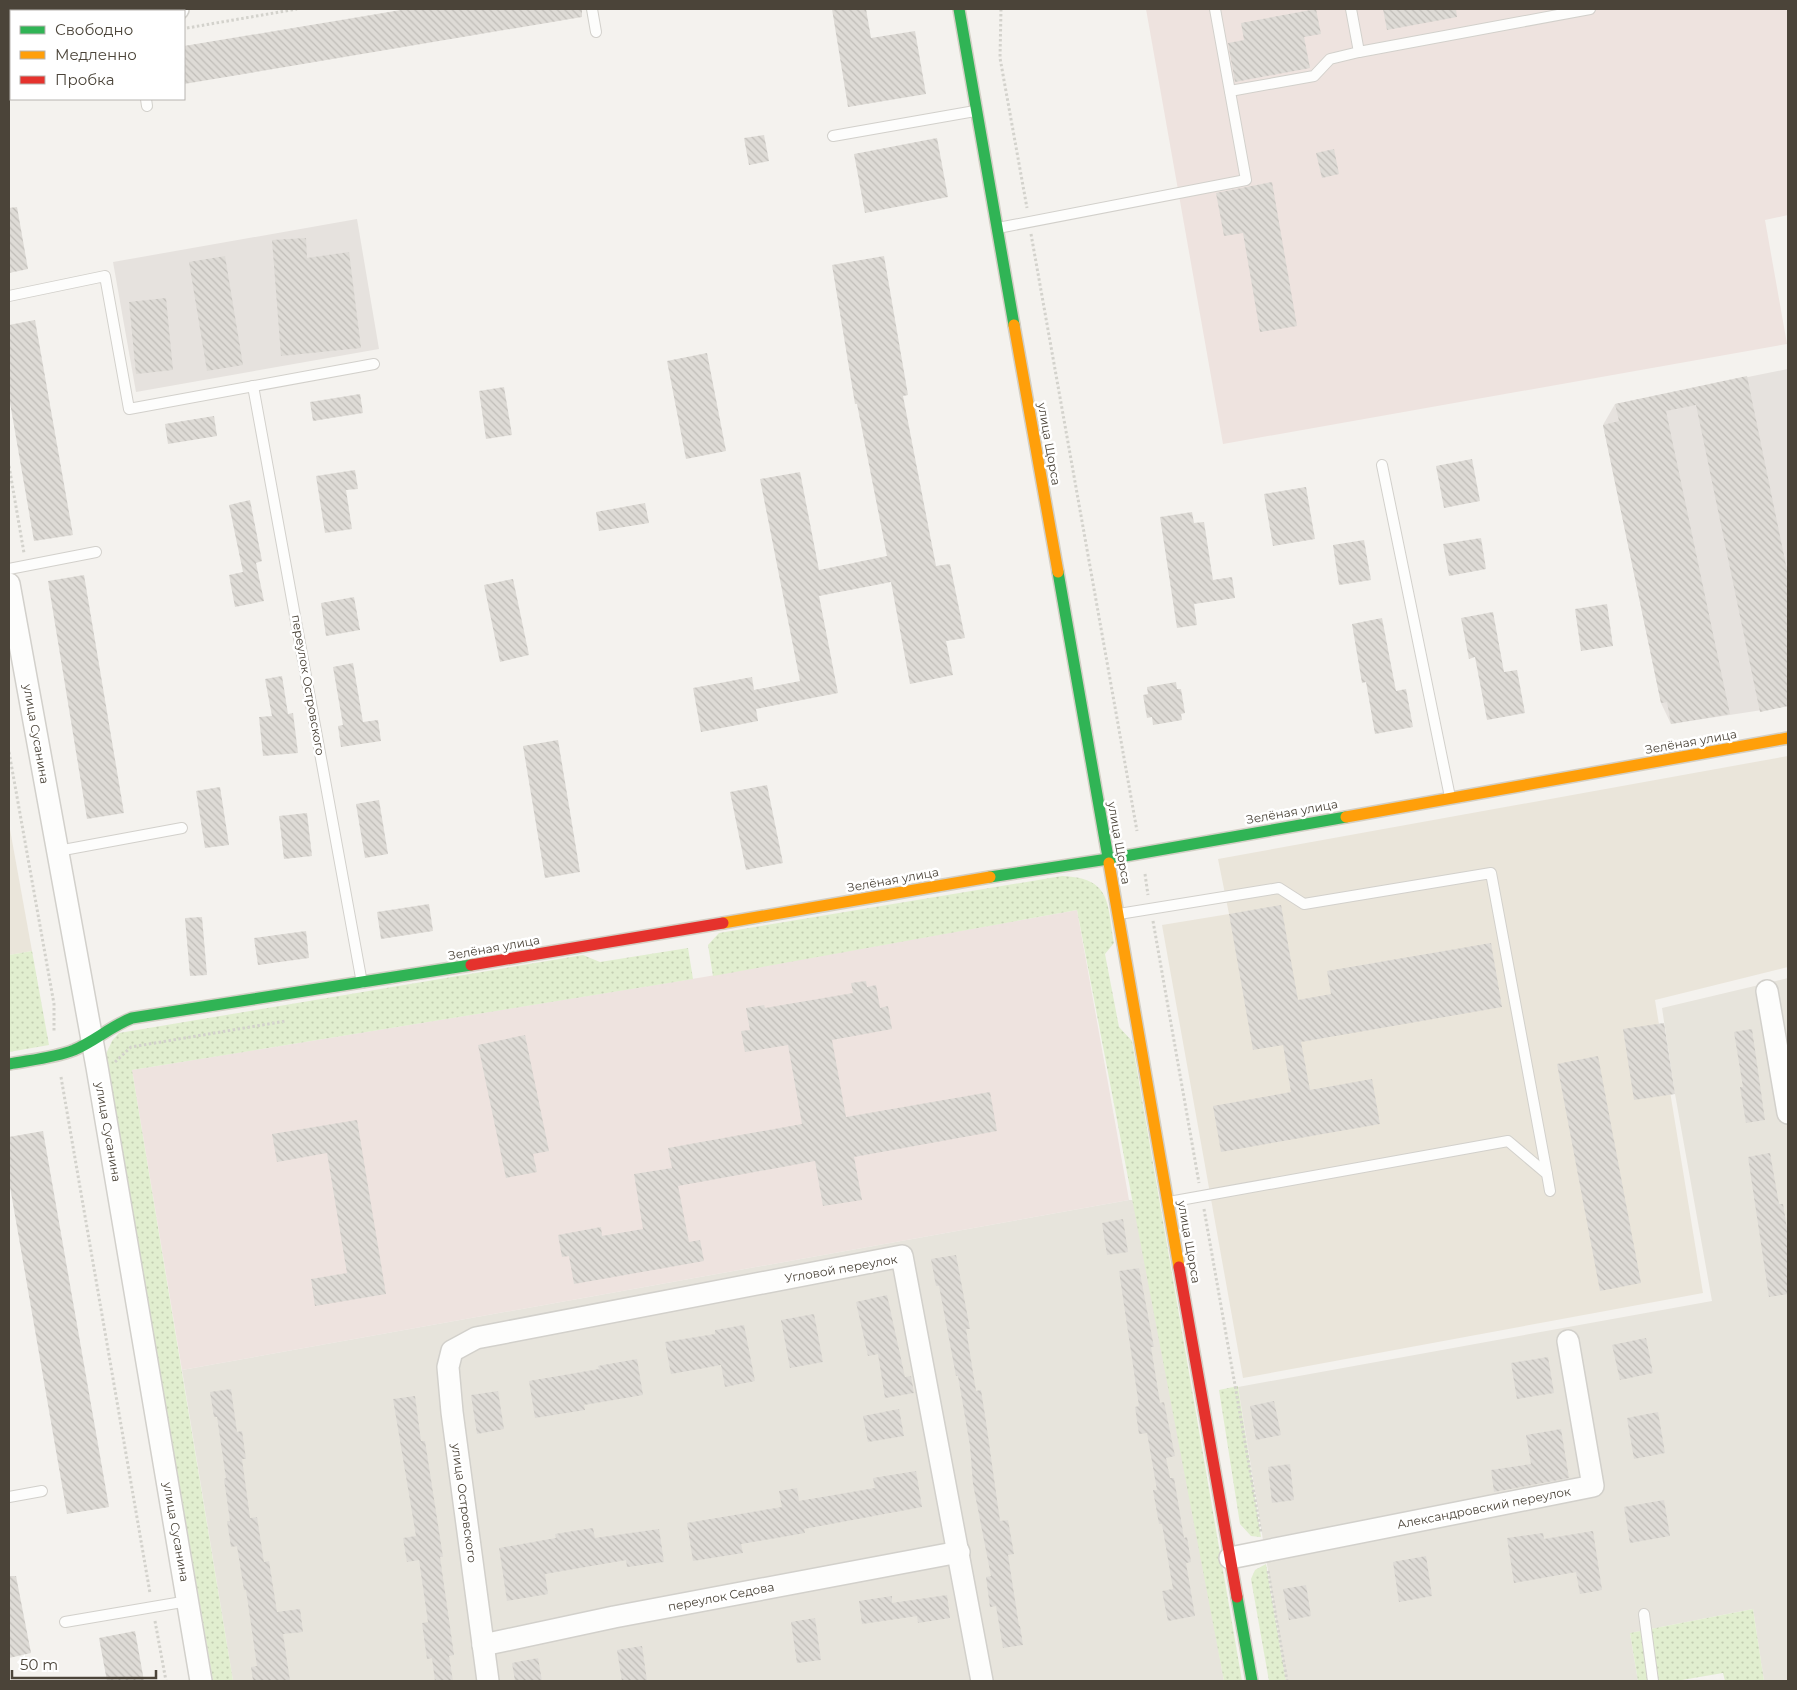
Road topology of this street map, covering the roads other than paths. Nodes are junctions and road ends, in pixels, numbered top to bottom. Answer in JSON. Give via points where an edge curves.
{"nodes":[{"id":1,"x":592,"y":9,"type":"edge"},
{"id":2,"x":959,"y":9,"type":"edge"},
{"id":3,"x":1215,"y":9,"type":"edge"},
{"id":4,"x":1351,"y":9,"type":"edge"},
{"id":5,"x":1590,"y":9,"type":"edge"},
{"id":6,"x":596,"y":32,"type":"dead end"},
{"id":7,"x":1359,"y":52,"type":"junction"},
{"id":8,"x":1230,"y":91,"type":"junction"},
{"id":9,"x":977,"y":110,"type":"junction"},
{"id":10,"x":833,"y":136,"type":"dead end"},
{"id":11,"x":998,"y":228,"type":"junction"},
{"id":12,"x":9,"y":296,"type":"edge"},
{"id":13,"x":374,"y":364,"type":"dead end"},
{"id":14,"x":254,"y":386,"type":"junction"},
{"id":15,"x":1382,"y":465,"type":"dead end"},
{"id":16,"x":96,"y":552,"type":"dead end"},
{"id":17,"x":9,"y":568,"type":"edge"},
{"id":18,"x":9,"y":584,"type":"edge"},
{"id":19,"x":1788,"y":738,"type":"edge"},
{"id":20,"x":1450,"y":798,"type":"junction"},
{"id":21,"x":182,"y":828,"type":"dead end"},
{"id":22,"x":58,"y":851,"type":"junction"},
{"id":23,"x":1108,"y":859,"type":"junction"},
{"id":24,"x":1118,"y":915,"type":"junction"},
{"id":25,"x":362,"y":984,"type":"junction"},
{"id":26,"x":1767,"y":991,"type":"dead end"},
{"id":27,"x":92,"y":1041,"type":"junction"},
{"id":28,"x":9,"y":1064,"type":"edge"},
{"id":29,"x":1788,"y":1113,"type":"edge"},
{"id":30,"x":1547,"y":1174,"type":"junction"},
{"id":31,"x":1550,"y":1190,"type":"dead end"},
{"id":32,"x":1168,"y":1202,"type":"junction"},
{"id":33,"x":476,"y":1338,"type":"joint"},
{"id":34,"x":1568,"y":1341,"type":"dead end"},
{"id":35,"x":42,"y":1490,"type":"dead end"},
{"id":36,"x":9,"y":1497,"type":"edge"},
{"id":37,"x":959,"y":1552,"type":"junction"},
{"id":38,"x":1230,"y":1558,"type":"junction"},
{"id":39,"x":188,"y":1601,"type":"junction"},
{"id":40,"x":1644,"y":1614,"type":"dead end"},
{"id":41,"x":65,"y":1622,"type":"dead end"},
{"id":42,"x":483,"y":1645,"type":"junction"},
{"id":43,"x":201,"y":1681,"type":"edge"},
{"id":44,"x":488,"y":1681,"type":"edge"},
{"id":45,"x":982,"y":1681,"type":"edge"},
{"id":46,"x":1252,"y":1681,"type":"edge"},
{"id":47,"x":1653,"y":1681,"type":"edge"}],
"edges":[{"from":1,"to":6,"type":"lane"},
{"from":2,"to":9,"type":"street","name":"улица Щорса"},
{"from":3,"to":8,"type":"lane"},
{"from":4,"to":7,"type":"lane"},
{"from":5,"to":7,"type":"lane"},
{"from":7,"to":8,"type":"lane","via":[[1330,59],[1314,76]]},
{"from":8,"to":11,"type":"lane","via":[[1246,180]]},
{"from":9,"to":10,"type":"lane"},
{"from":9,"to":11,"type":"street","name":"улица Щорса"},
{"from":11,"to":23,"type":"street","name":"улица Щорса"},
{"from":12,"to":14,"type":"lane","via":[[105,276],[129,408]]},
{"from":13,"to":14,"type":"lane"},
{"from":14,"to":25,"type":"lane","name":"переулок Островского"},
{"from":15,"to":20,"type":"lane"},
{"from":16,"to":17,"type":"lane"},
{"from":18,"to":22,"type":"street","name":"улица Сусанина"},
{"from":19,"to":20,"type":"street","name":"Зелёная улица"},
{"from":20,"to":23,"type":"street","name":"Зелёная улица"},
{"from":21,"to":22,"type":"lane"},
{"from":22,"to":27,"type":"street","name":"улица Сусанина"},
{"from":23,"to":24,"type":"street","name":"улица Щорса"},
{"from":23,"to":25,"type":"street","name":"Зелёная улица"},
{"from":24,"to":30,"type":"lane","via":[[1279,888],[1304,904],[1491,872]]},
{"from":24,"to":32,"type":"street","name":"улица Щорса"},
{"from":25,"to":27,"type":"street","name":"Зелёная улица","via":[[132,1018],[114,1025]]},
{"from":26,"to":29,"type":"street"},
{"from":27,"to":28,"type":"street","name":"Зелёная улица","via":[[57,1055]]},
{"from":27,"to":39,"type":"street","name":"улица Сусанина"},
{"from":30,"to":31,"type":"lane"},
{"from":30,"to":32,"type":"lane","via":[[1508,1140]]},
{"from":32,"to":38,"type":"street","name":"улица Щорса"},
{"from":33,"to":37,"type":"street","name":"Угловой переулок","via":[[902,1256]]},
{"from":33,"to":42,"type":"street","name":"улица Островского","via":[[452,1351],[448,1367]]},
{"from":34,"to":38,"type":"street","name":"Александровский переулок","via":[[1593,1486]]},
{"from":35,"to":36,"type":"lane"},
{"from":37,"to":42,"type":"street","name":"переулок Седова"},
{"from":37,"to":45,"type":"street","name":"Угловой переулок"},
{"from":38,"to":46,"type":"street","name":"улица Щорса"},
{"from":39,"to":41,"type":"lane"},
{"from":39,"to":43,"type":"street","name":"улица Сусанина"},
{"from":40,"to":47,"type":"lane"},
{"from":42,"to":44,"type":"street","name":"улица Островского"}]}
